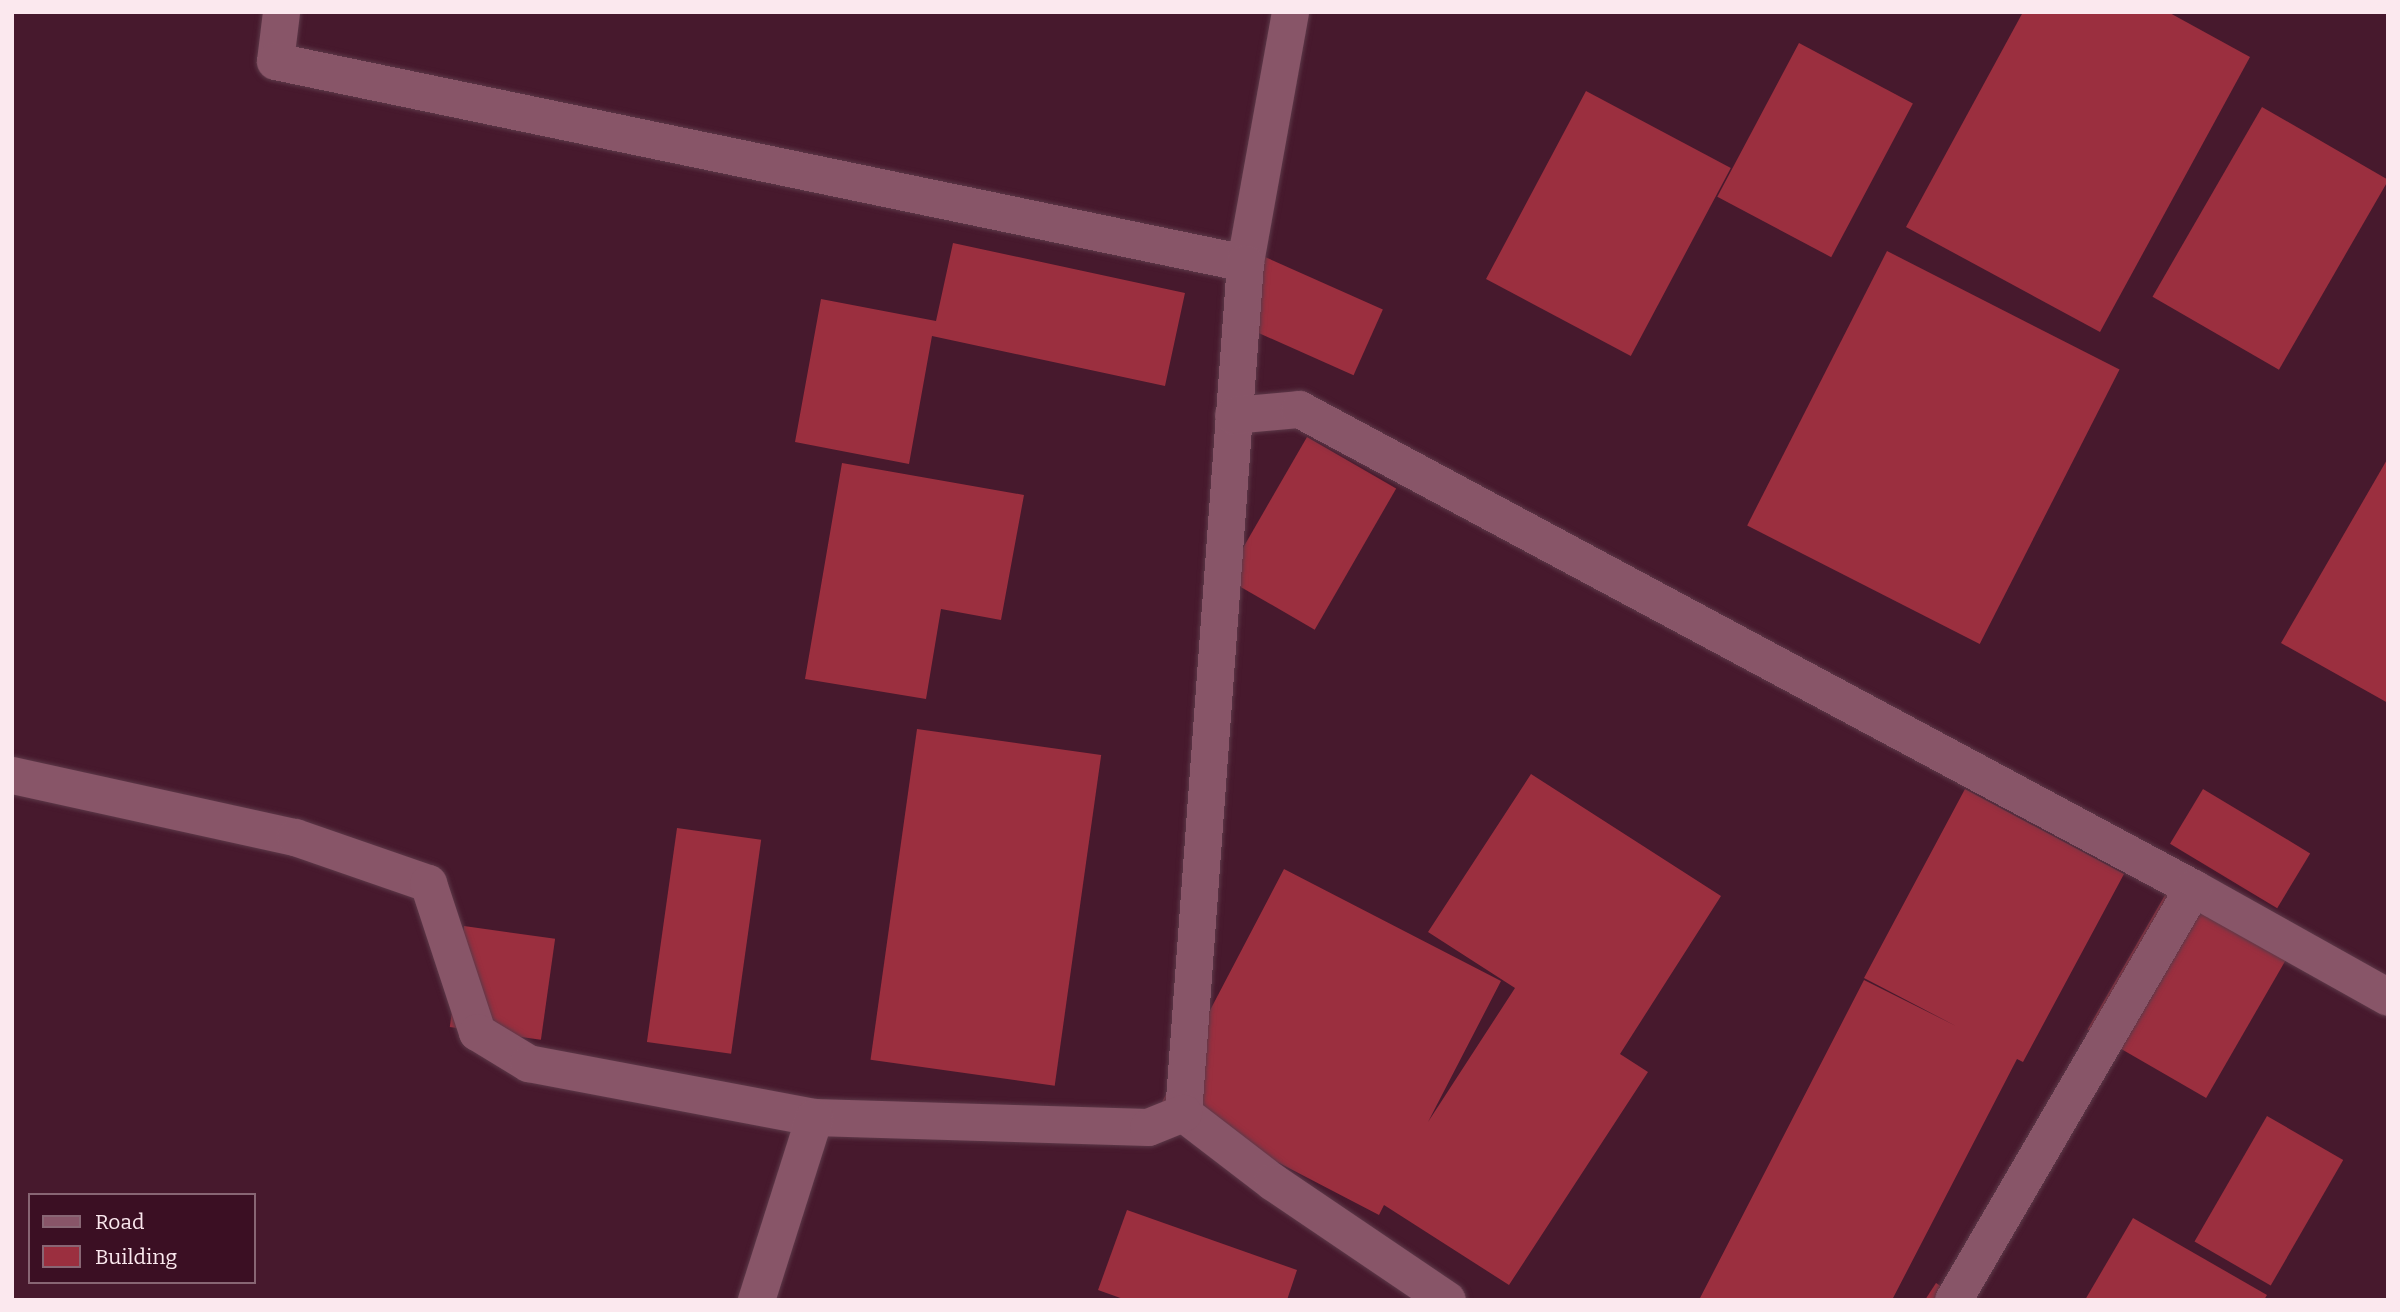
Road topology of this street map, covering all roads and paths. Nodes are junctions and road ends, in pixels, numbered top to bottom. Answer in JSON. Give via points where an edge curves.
{"nodes":[{"id":1,"x":281,"y":12,"type":"edge"},
{"id":2,"x":1290,"y":12,"type":"edge"},
{"id":3,"x":1245,"y":263,"type":"junction"},
{"id":4,"x":1233,"y":415,"type":"junction"},
{"id":5,"x":12,"y":775,"type":"edge"},
{"id":6,"x":2193,"y":888,"type":"junction"},
{"id":7,"x":2388,"y":998,"type":"edge"},
{"id":8,"x":1183,"y":1113,"type":"junction"},
{"id":9,"x":814,"y":1117,"type":"junction"},
{"id":10,"x":756,"y":1300,"type":"edge"},
{"id":11,"x":1447,"y":1300,"type":"edge"},
{"id":12,"x":1953,"y":1300,"type":"edge"}],
"edges":[{"from":1,"to":3,"type":"street","via":[[275,61]]},
{"from":2,"to":3,"type":"street"},
{"from":3,"to":4,"type":"street"},
{"from":4,"to":6,"type":"street","via":[[1299,409]]},
{"from":4,"to":8,"type":"street"},
{"from":5,"to":9,"type":"street","via":[[295,837],[428,883],[477,1032],[528,1063]]},
{"from":6,"to":7,"type":"street"},
{"from":6,"to":12,"type":"street"},
{"from":8,"to":9,"type":"street","via":[[1148,1127]]},
{"from":8,"to":11,"type":"street","via":[[1273,1182]]},
{"from":9,"to":10,"type":"street"}]}
